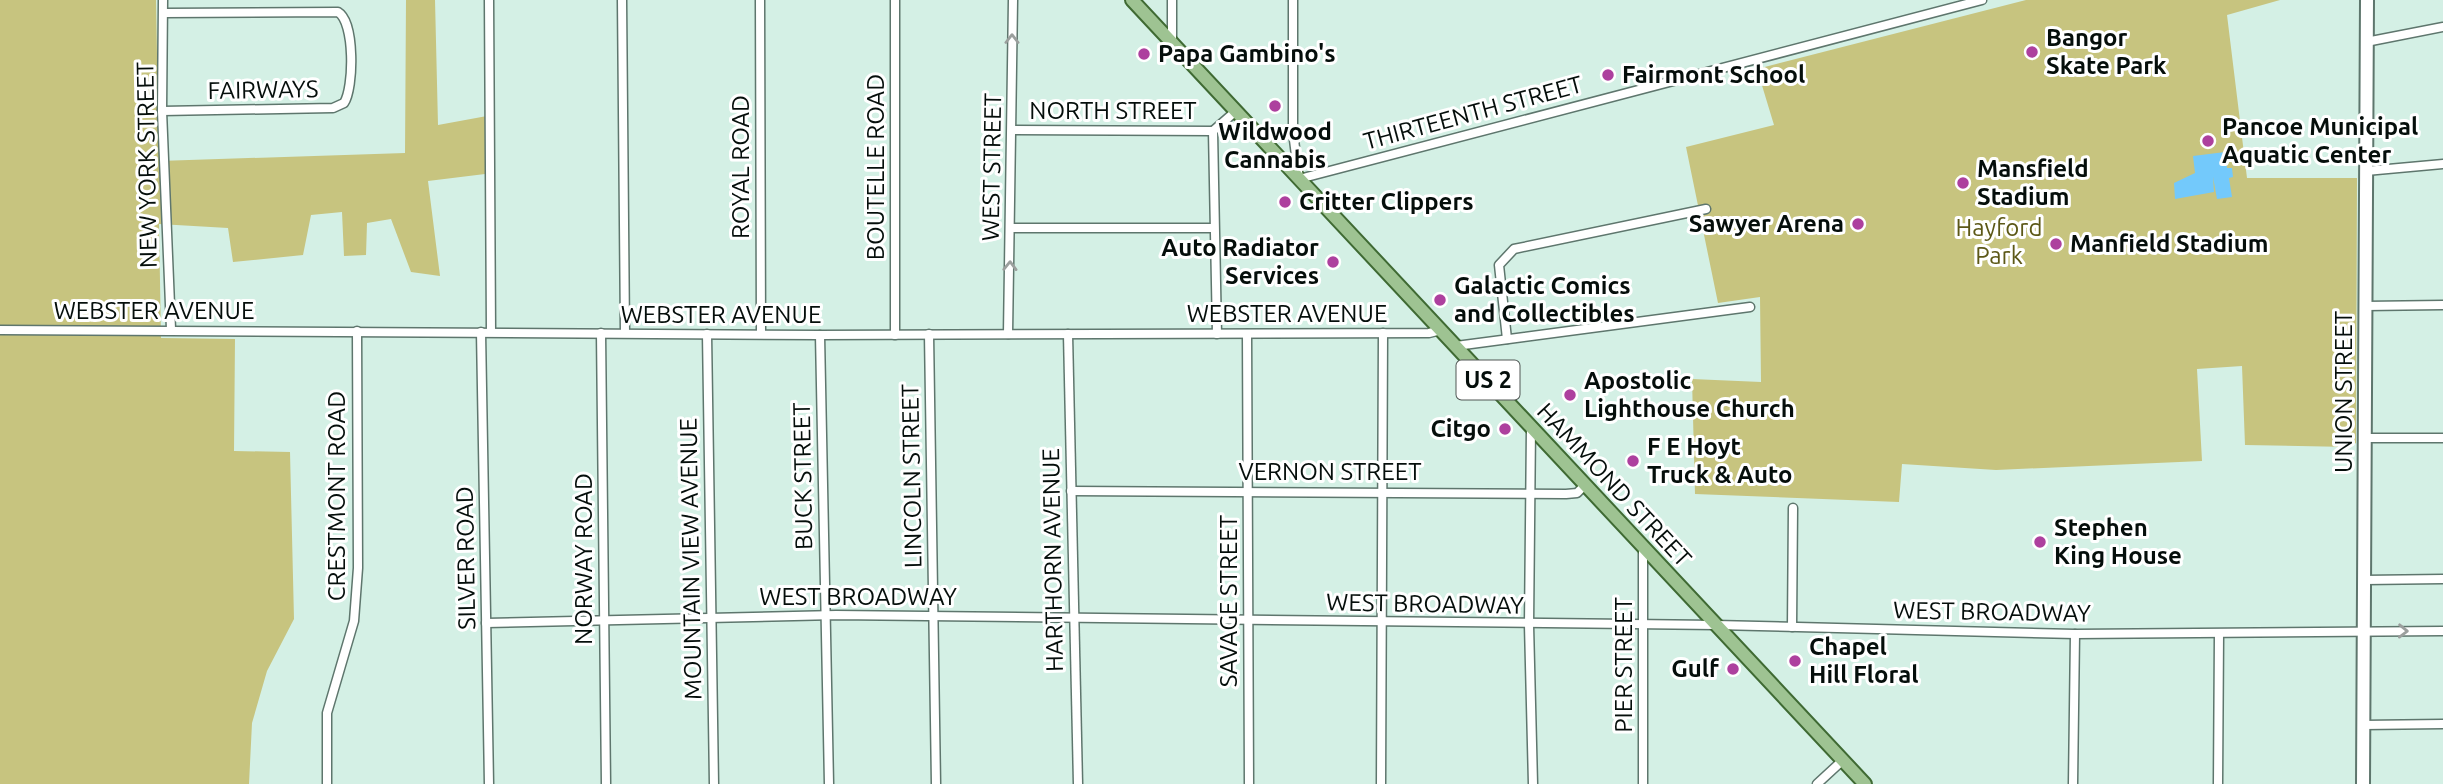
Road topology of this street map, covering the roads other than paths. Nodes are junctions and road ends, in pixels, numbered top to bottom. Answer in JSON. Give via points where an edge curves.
{"nodes":[{"id":1,"x":163,"y":0,"type":"edge"},
{"id":2,"x":489,"y":0,"type":"edge"},
{"id":3,"x":622,"y":0,"type":"edge"},
{"id":4,"x":760,"y":0,"type":"edge"},
{"id":5,"x":895,"y":0,"type":"edge"},
{"id":6,"x":1013,"y":0,"type":"edge"},
{"id":7,"x":1132,"y":0,"type":"edge"},
{"id":8,"x":1172,"y":0,"type":"edge"},
{"id":9,"x":1293,"y":0,"type":"edge"},
{"id":10,"x":1982,"y":0,"type":"edge"},
{"id":11,"x":2367,"y":0,"type":"edge"},
{"id":12,"x":164,"y":13,"type":"junction"},
{"id":13,"x":2443,"y":27,"type":"edge"},
{"id":14,"x":1172,"y":42,"type":"junction"},
{"id":15,"x":2367,"y":42,"type":"junction"},
{"id":16,"x":162,"y":111,"type":"junction"},
{"id":17,"x":1236,"y":111,"type":"junction"},
{"id":18,"x":1012,"y":130,"type":"junction"},
{"id":19,"x":1213,"y":131,"type":"junction"},
{"id":20,"x":1256,"y":132,"type":"junction"},
{"id":21,"x":1293,"y":132,"type":"junction"},
{"id":22,"x":2443,"y":164,"type":"edge"},
{"id":23,"x":2366,"y":171,"type":"junction"},
{"id":24,"x":1299,"y":179,"type":"junction"},
{"id":25,"x":1706,"y":209,"type":"dead end"},
{"id":26,"x":1213,"y":228,"type":"junction"},
{"id":27,"x":1011,"y":229,"type":"junction"},
{"id":28,"x":2443,"y":305,"type":"edge"},
{"id":29,"x":2365,"y":306,"type":"junction"},
{"id":30,"x":1750,"y":307,"type":"dead end"},
{"id":31,"x":171,"y":329,"type":"junction"},
{"id":32,"x":0,"y":330,"type":"edge"},
{"id":33,"x":1441,"y":330,"type":"junction"},
{"id":34,"x":356,"y":331,"type":"junction"},
{"id":35,"x":486,"y":332,"type":"junction"},
{"id":36,"x":601,"y":333,"type":"junction"},
{"id":37,"x":625,"y":333,"type":"junction"},
{"id":38,"x":1383,"y":333,"type":"junction"},
{"id":39,"x":707,"y":334,"type":"junction"},
{"id":40,"x":761,"y":334,"type":"junction"},
{"id":41,"x":929,"y":334,"type":"junction"},
{"id":42,"x":1008,"y":334,"type":"junction"},
{"id":43,"x":1068,"y":334,"type":"junction"},
{"id":44,"x":1217,"y":334,"type":"junction"},
{"id":45,"x":1247,"y":334,"type":"junction"},
{"id":46,"x":820,"y":335,"type":"junction"},
{"id":47,"x":895,"y":335,"type":"junction"},
{"id":48,"x":1507,"y":339,"type":"junction"},
{"id":49,"x":1456,"y":346,"type":"junction"},
{"id":50,"x":1531,"y":427,"type":"junction"},
{"id":51,"x":2364,"y":438,"type":"junction"},
{"id":52,"x":2443,"y":438,"type":"edge"},
{"id":53,"x":1586,"y":485,"type":"junction"},
{"id":54,"x":1071,"y":491,"type":"junction"},
{"id":55,"x":1249,"y":491,"type":"junction"},
{"id":56,"x":1384,"y":491,"type":"junction"},
{"id":57,"x":1530,"y":492,"type":"junction"},
{"id":58,"x":1793,"y":508,"type":"dead end"},
{"id":59,"x":1643,"y":546,"type":"junction"},
{"id":60,"x":2443,"y":579,"type":"edge"},
{"id":61,"x":2364,"y":580,"type":"junction"},
{"id":62,"x":825,"y":615,"type":"junction"},
{"id":63,"x":933,"y":616,"type":"junction"},
{"id":64,"x":711,"y":617,"type":"junction"},
{"id":65,"x":604,"y":618,"type":"junction"},
{"id":66,"x":1075,"y":618,"type":"junction"},
{"id":67,"x":1248,"y":621,"type":"junction"},
{"id":68,"x":486,"y":623,"type":"junction"},
{"id":69,"x":1381,"y":624,"type":"junction"},
{"id":70,"x":1529,"y":625,"type":"junction"},
{"id":71,"x":1643,"y":625,"type":"junction"},
{"id":72,"x":1716,"y":625,"type":"junction"},
{"id":73,"x":1792,"y":627,"type":"junction"},
{"id":74,"x":2363,"y":630,"type":"junction"},
{"id":75,"x":2443,"y":631,"type":"edge"},
{"id":76,"x":2075,"y":634,"type":"junction"},
{"id":77,"x":2219,"y":634,"type":"junction"},
{"id":78,"x":2443,"y":724,"type":"edge"},
{"id":79,"x":2363,"y":725,"type":"junction"},
{"id":80,"x":1843,"y":760,"type":"junction"},
{"id":81,"x":327,"y":784,"type":"edge"},
{"id":82,"x":489,"y":784,"type":"edge"},
{"id":83,"x":606,"y":784,"type":"edge"},
{"id":84,"x":714,"y":784,"type":"edge"},
{"id":85,"x":829,"y":784,"type":"edge"},
{"id":86,"x":936,"y":784,"type":"edge"},
{"id":87,"x":1077,"y":784,"type":"edge"},
{"id":88,"x":1249,"y":784,"type":"edge"},
{"id":89,"x":1381,"y":784,"type":"edge"},
{"id":90,"x":1533,"y":784,"type":"edge"},
{"id":91,"x":1643,"y":784,"type":"edge"},
{"id":92,"x":1817,"y":784,"type":"edge"},
{"id":93,"x":1865,"y":784,"type":"edge"},
{"id":94,"x":2073,"y":784,"type":"edge"},
{"id":95,"x":2218,"y":784,"type":"edge"},
{"id":96,"x":2363,"y":784,"type":"edge"}],
"edges":[{"from":1,"to":12,"type":"street","name":"NEW YORK STREET"},
{"from":2,"to":35,"type":"street","name":"SILVER ROAD"},
{"from":3,"to":37,"type":"street"},
{"from":4,"to":40,"type":"street","name":"ROYAL ROAD"},
{"from":5,"to":47,"type":"street","name":"BOUTELLE ROAD"},
{"from":18,"to":6,"type":"street","name":"WEST STREET","one_way":true},
{"from":7,"to":14,"type":"main road","name":"HAMMOND STREET","number":"US 2"},
{"from":8,"to":14,"type":"street"},
{"from":9,"to":21,"type":"street"},
{"from":10,"to":24,"type":"street","name":"THIRTEENTH STREET"},
{"from":11,"to":15,"type":"main road","name":"UNION STREET"},
{"from":12,"to":16,"type":"street","name":"NEW YORK STREET"},
{"from":12,"to":16,"type":"street","name":"FAIRWAYS","via":[[338,12],[350,29],[349,91],[344,103],[333,108]]},
{"from":13,"to":15,"type":"street"},
{"from":14,"to":17,"type":"main road","name":"HAMMOND STREET","number":"US 2"},
{"from":15,"to":23,"type":"main road","name":"UNION STREET"},
{"from":16,"to":31,"type":"street","name":"NEW YORK STREET"},
{"from":17,"to":19,"type":"street"},
{"from":17,"to":20,"type":"main road","name":"HAMMOND STREET","number":"US 2"},
{"from":18,"to":19,"type":"street","name":"NORTH STREET"},
{"from":18,"to":27,"type":"street","name":"WEST STREET"},
{"from":19,"to":26,"type":"street"},
{"from":20,"to":21,"type":"street"},
{"from":20,"to":24,"type":"main road","name":"HAMMOND STREET","number":"US 2"},
{"from":21,"to":24,"type":"street"},
{"from":22,"to":23,"type":"street"},
{"from":23,"to":29,"type":"main road","name":"UNION STREET"},
{"from":24,"to":33,"type":"main road","name":"HAMMOND STREET","number":"US 2"},
{"from":25,"to":48,"type":"street","via":[[1514,249],[1499,265]]},
{"from":26,"to":27,"type":"street"},
{"from":26,"to":44,"type":"street"},
{"from":42,"to":27,"type":"street","name":"WEST STREET","one_way":true},
{"from":28,"to":29,"type":"street"},
{"from":29,"to":51,"type":"main road","name":"UNION STREET"},
{"from":30,"to":48,"type":"street"},
{"from":31,"to":32,"type":"street","name":"WEBSTER AVENUE"},
{"from":31,"to":34,"type":"street","name":"WEBSTER AVENUE"},
{"from":33,"to":38,"type":"street","name":"WEBSTER AVENUE"},
{"from":33,"to":49,"type":"main road","name":"HAMMOND STREET","number":"US 2"},
{"from":34,"to":35,"type":"street","name":"WEBSTER AVENUE"},
{"from":34,"to":81,"type":"street","name":"CRESTMONT ROAD","via":[[358,568],[354,621],[327,713]]},
{"from":35,"to":36,"type":"street","name":"WEBSTER AVENUE"},
{"from":35,"to":68,"type":"street","name":"SILVER ROAD"},
{"from":36,"to":37,"type":"street","name":"WEBSTER AVENUE"},
{"from":36,"to":65,"type":"street","name":"NORWAY ROAD"},
{"from":37,"to":39,"type":"street","name":"WEBSTER AVENUE"},
{"from":38,"to":45,"type":"street","name":"WEBSTER AVENUE"},
{"from":38,"to":56,"type":"street"},
{"from":39,"to":40,"type":"street","name":"WEBSTER AVENUE"},
{"from":39,"to":64,"type":"street","name":"MOUNTAIN VIEW AVENUE"},
{"from":40,"to":46,"type":"street","name":"WEBSTER AVENUE"},
{"from":41,"to":42,"type":"street","name":"WEBSTER AVENUE"},
{"from":41,"to":47,"type":"street","name":"WEBSTER AVENUE"},
{"from":41,"to":63,"type":"street","name":"LINCOLN STREET"},
{"from":42,"to":43,"type":"street","name":"WEBSTER AVENUE"},
{"from":43,"to":44,"type":"street","name":"WEBSTER AVENUE"},
{"from":43,"to":54,"type":"street","name":"HARTHORN AVENUE"},
{"from":44,"to":45,"type":"street","name":"WEBSTER AVENUE"},
{"from":45,"to":55,"type":"street","name":"SAVAGE STREET"},
{"from":46,"to":47,"type":"street","name":"WEBSTER AVENUE"},
{"from":46,"to":62,"type":"street","name":"BUCK STREET"},
{"from":48,"to":49,"type":"street"},
{"from":49,"to":50,"type":"main road","name":"HAMMOND STREET","number":"US 2"},
{"from":50,"to":53,"type":"main road","name":"HAMMOND STREET","number":"US 2"},
{"from":50,"to":57,"type":"street"},
{"from":51,"to":52,"type":"street"},
{"from":51,"to":61,"type":"main road","name":"UNION STREET"},
{"from":53,"to":57,"type":"street","name":"VERNON STREET","via":[[1577,493]]},
{"from":53,"to":59,"type":"main road","name":"HAMMOND STREET","number":"US 2"},
{"from":54,"to":55,"type":"street","name":"VERNON STREET"},
{"from":54,"to":66,"type":"street","name":"HARTHORN AVENUE"},
{"from":55,"to":56,"type":"street","name":"VERNON STREET"},
{"from":55,"to":67,"type":"street","name":"SAVAGE STREET"},
{"from":56,"to":57,"type":"street","name":"VERNON STREET"},
{"from":56,"to":69,"type":"street"},
{"from":57,"to":70,"type":"street"},
{"from":58,"to":73,"type":"street"},
{"from":59,"to":71,"type":"street","name":"PIER STREET"},
{"from":59,"to":72,"type":"main road","name":"HAMMOND STREET","number":"US 2"},
{"from":60,"to":61,"type":"street"},
{"from":61,"to":74,"type":"main road","name":"UNION STREET"},
{"from":62,"to":63,"type":"street","name":"WEST BROADWAY"},
{"from":62,"to":64,"type":"street","name":"WEST BROADWAY"},
{"from":62,"to":85,"type":"street","name":"BUCK STREET"},
{"from":63,"to":66,"type":"street","name":"WEST BROADWAY"},
{"from":63,"to":86,"type":"street","name":"LINCOLN STREET"},
{"from":64,"to":65,"type":"street","name":"WEST BROADWAY"},
{"from":64,"to":84,"type":"street","name":"MOUNTAIN VIEW AVENUE"},
{"from":65,"to":68,"type":"street","name":"WEST BROADWAY"},
{"from":65,"to":83,"type":"street","name":"NORWAY ROAD"},
{"from":66,"to":67,"type":"street","name":"WEST BROADWAY"},
{"from":66,"to":87,"type":"street","name":"HARTHORN AVENUE"},
{"from":67,"to":69,"type":"street","name":"WEST BROADWAY"},
{"from":67,"to":88,"type":"street","name":"SAVAGE STREET"},
{"from":68,"to":82,"type":"street","name":"SILVER ROAD"},
{"from":69,"to":70,"type":"street","name":"WEST BROADWAY"},
{"from":69,"to":89,"type":"street"},
{"from":70,"to":71,"type":"street","name":"WEST BROADWAY"},
{"from":70,"to":90,"type":"street"},
{"from":71,"to":72,"type":"street","name":"WEST BROADWAY"},
{"from":71,"to":91,"type":"street","name":"PIER STREET"},
{"from":72,"to":73,"type":"street","name":"WEST BROADWAY"},
{"from":72,"to":80,"type":"main road","name":"HAMMOND STREET","number":"US 2"},
{"from":73,"to":76,"type":"street","name":"WEST BROADWAY"},
{"from":74,"to":75,"type":"street","name":"WEST BROADWAY","one_way":true},
{"from":74,"to":77,"type":"street","name":"WEST BROADWAY"},
{"from":74,"to":79,"type":"main road","name":"UNION STREET"},
{"from":76,"to":77,"type":"street","name":"WEST BROADWAY"},
{"from":76,"to":94,"type":"street"},
{"from":77,"to":95,"type":"street"},
{"from":78,"to":79,"type":"street"},
{"from":79,"to":96,"type":"main road","name":"UNION STREET"},
{"from":80,"to":92,"type":"street"},
{"from":80,"to":93,"type":"main road","name":"HAMMOND STREET","number":"US 2"}]}
